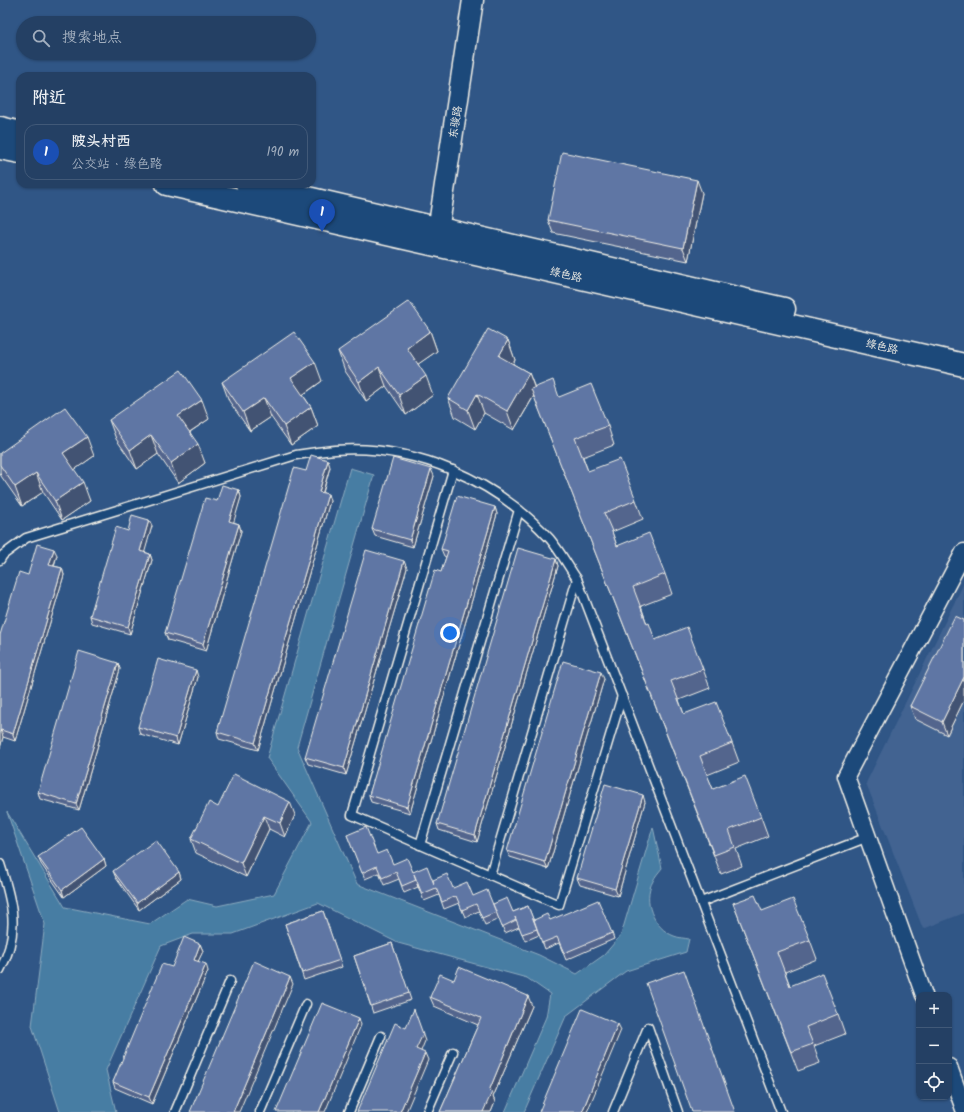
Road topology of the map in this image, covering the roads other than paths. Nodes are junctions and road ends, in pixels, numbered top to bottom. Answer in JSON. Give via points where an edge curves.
{"nodes":[{"id":1,"x":473,"y":0,"type":"edge"},
{"id":2,"x":0,"y":128,"type":"edge"},
{"id":3,"x":16,"y":132,"type":"edge"},
{"id":4,"x":0,"y":148,"type":"edge"},
{"id":5,"x":16,"y":151,"type":"edge"},
{"id":6,"x":188,"y":188,"type":"edge"},
{"id":7,"x":262,"y":188,"type":"edge"},
{"id":8,"x":437,"y":236,"type":"junction"},
{"id":9,"x":964,"y":353,"type":"edge"},
{"id":10,"x":964,"y":365,"type":"edge"},
{"id":11,"x":453,"y":470,"type":"junction"},
{"id":12,"x":519,"y":510,"type":"junction"},
{"id":13,"x":964,"y":552,"type":"edge"},
{"id":14,"x":0,"y":560,"type":"edge"},
{"id":15,"x":577,"y":579,"type":"junction"},
{"id":16,"x":622,"y":696,"type":"junction"},
{"id":17,"x":868,"y":837,"type":"junction"},
{"id":18,"x":420,"y":845,"type":"junction"},
{"id":19,"x":0,"y":864,"type":"edge"},
{"id":20,"x":490,"y":875,"type":"junction"},
{"id":21,"x":701,"y":902,"type":"junction"},
{"id":22,"x":3,"y":959,"type":"edge"},
{"id":23,"x":0,"y":970,"type":"edge"},
{"id":24,"x":230,"y":981,"type":"dead end"},
{"id":25,"x":923,"y":992,"type":"edge"},
{"id":26,"x":306,"y":1004,"type":"dead end"},
{"id":27,"x":381,"y":1036,"type":"dead end"},
{"id":28,"x":453,"y":1052,"type":"dead end"},
{"id":29,"x":952,"y":1075,"type":"edge"},
{"id":30,"x":964,"y":1109,"type":"edge"},
{"id":31,"x":175,"y":1112,"type":"edge"},
{"id":32,"x":260,"y":1112,"type":"edge"},
{"id":33,"x":349,"y":1112,"type":"edge"},
{"id":34,"x":428,"y":1112,"type":"edge"},
{"id":35,"x":613,"y":1112,"type":"edge"},
{"id":36,"x":678,"y":1112,"type":"edge"},
{"id":37,"x":781,"y":1112,"type":"edge"}],
"edges":[{"from":1,"to":8,"type":"street","name":"东骏路"},
{"from":2,"to":3,"type":"main road"},
{"from":4,"to":5,"type":"main road"},
{"from":6,"to":8,"type":"main road","name":"绿色路"},
{"from":7,"to":8,"type":"main road","name":"绿色路"},
{"from":8,"to":9,"type":"main road","name":"绿色路","via":[[709,290]]},
{"from":8,"to":10,"type":"main road","name":"绿色路"},
{"from":11,"to":12,"type":"lane","via":[[489,488]]},
{"from":11,"to":14,"type":"lane","via":[[415,457],[376,450],[335,450],[296,455],[26,538]]},
{"from":11,"to":18,"type":"lane","via":[[352,815]]},
{"from":12,"to":15,"type":"lane","via":[[550,540]]},
{"from":12,"to":18,"type":"lane"},
{"from":13,"to":17,"type":"street","via":[[846,776]]},
{"from":15,"to":16,"type":"lane"},
{"from":15,"to":20,"type":"lane"},
{"from":16,"to":20,"type":"lane","via":[[559,905]]},
{"from":16,"to":21,"type":"lane"},
{"from":17,"to":21,"type":"lane"},
{"from":17,"to":25,"type":"street"},
{"from":18,"to":20,"type":"lane"},
{"from":19,"to":22,"type":"lane","via":[[11,898],[13,918],[12,938]]},
{"from":21,"to":37,"type":"lane"},
{"from":22,"to":23,"type":"lane"},
{"from":24,"to":31,"type":"lane"},
{"from":26,"to":32,"type":"lane"},
{"from":27,"to":33,"type":"lane"},
{"from":28,"to":34,"type":"lane"},
{"from":29,"to":30,"type":"street"},
{"from":35,"to":36,"type":"lane","via":[[648,1027]]}]}
